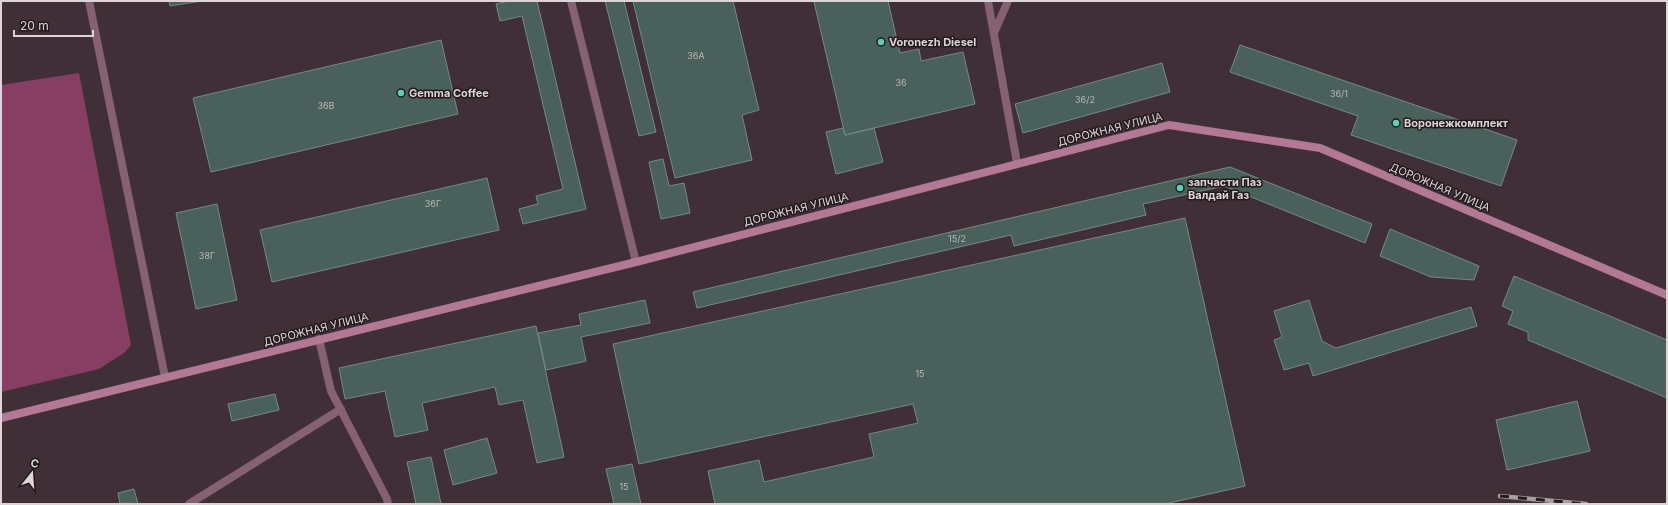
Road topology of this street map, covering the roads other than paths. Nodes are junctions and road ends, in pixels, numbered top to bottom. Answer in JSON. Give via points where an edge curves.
{"nodes":[{"id":1,"x":89,"y":1,"type":"edge"},
{"id":2,"x":571,"y":1,"type":"edge"},
{"id":3,"x":988,"y":1,"type":"edge"},
{"id":4,"x":1008,"y":1,"type":"edge"},
{"id":5,"x":994,"y":33,"type":"junction"},
{"id":6,"x":1017,"y":163,"type":"junction"},
{"id":7,"x":636,"y":262,"type":"junction"},
{"id":8,"x":1667,"y":295,"type":"edge"},
{"id":9,"x":318,"y":339,"type":"junction"},
{"id":10,"x":165,"y":377,"type":"junction"},
{"id":11,"x":341,"y":409,"type":"junction"},
{"id":12,"x":1,"y":418,"type":"edge"},
{"id":13,"x":189,"y":504,"type":"edge"},
{"id":14,"x":388,"y":504,"type":"edge"}],
"edges":[{"from":1,"to":10,"type":"street"},
{"from":2,"to":7,"type":"street"},
{"from":3,"to":5,"type":"street"},
{"from":4,"to":5,"type":"street"},
{"from":5,"to":6,"type":"street"},
{"from":6,"to":7,"type":"street","name":"ДОРОЖНАЯ УЛИЦА"},
{"from":6,"to":8,"type":"street","name":"ДОРОЖНАЯ УЛИЦА","via":[[1169,125],[1320,148]]},
{"from":7,"to":9,"type":"street","name":"ДОРОЖНАЯ УЛИЦА"},
{"from":9,"to":10,"type":"street","name":"ДОРОЖНАЯ УЛИЦА"},
{"from":9,"to":11,"type":"street","via":[[331,390]]},
{"from":10,"to":12,"type":"street","name":"ДОРОЖНАЯ УЛИЦА"},
{"from":11,"to":13,"type":"street"},
{"from":11,"to":14,"type":"street"}]}
